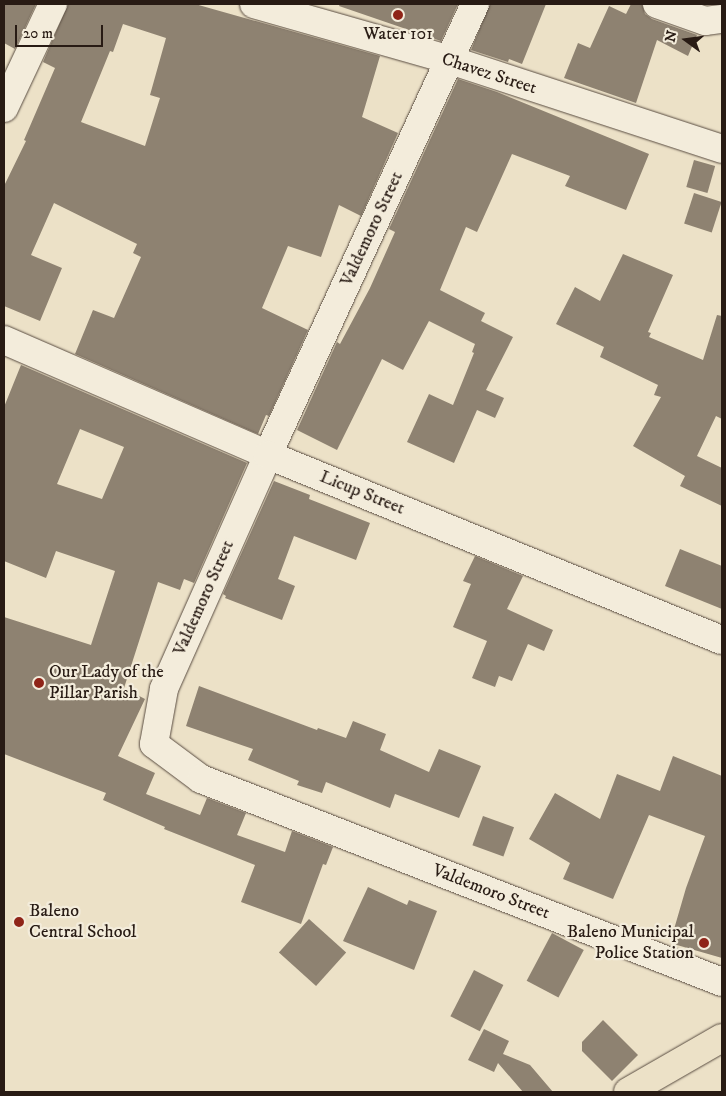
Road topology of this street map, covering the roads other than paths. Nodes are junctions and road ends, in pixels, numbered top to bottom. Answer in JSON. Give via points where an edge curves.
{"nodes":[{"id":1,"x":53,"y":4,"type":"edge"},
{"id":2,"x":254,"y":4,"type":"edge"},
{"id":3,"x":475,"y":4,"type":"edge"},
{"id":4,"x":656,"y":4,"type":"edge"},
{"id":5,"x":722,"y":18,"type":"edge"},
{"id":6,"x":450,"y":60,"type":"junction"},
{"id":7,"x":4,"y":108,"type":"edge"},
{"id":8,"x":722,"y":150,"type":"edge"},
{"id":9,"x":4,"y":340,"type":"edge"},
{"id":10,"x":268,"y":455,"type":"junction"},
{"id":11,"x":722,"y":640,"type":"edge"},
{"id":12,"x":722,"y":982,"type":"edge"},
{"id":13,"x":722,"y":1038,"type":"edge"},
{"id":14,"x":628,"y":1092,"type":"edge"}],
"edges":[{"from":1,"to":7,"type":"street"},
{"from":2,"to":6,"type":"street","name":"Chavez Street"},
{"from":3,"to":6,"type":"street","name":"Valdemoro Street"},
{"from":4,"to":5,"type":"street","via":[[705,21]]},
{"from":6,"to":8,"type":"street","name":"Chavez Street"},
{"from":6,"to":10,"type":"street","name":"Valdemoro Street"},
{"from":9,"to":10,"type":"street","name":"Licup Street"},
{"from":10,"to":11,"type":"street","name":"Licup Street"},
{"from":10,"to":12,"type":"street","name":"Valdemoro Street","via":[[164,689],[154,744],[201,779]]},
{"from":13,"to":14,"type":"main road"}]}
